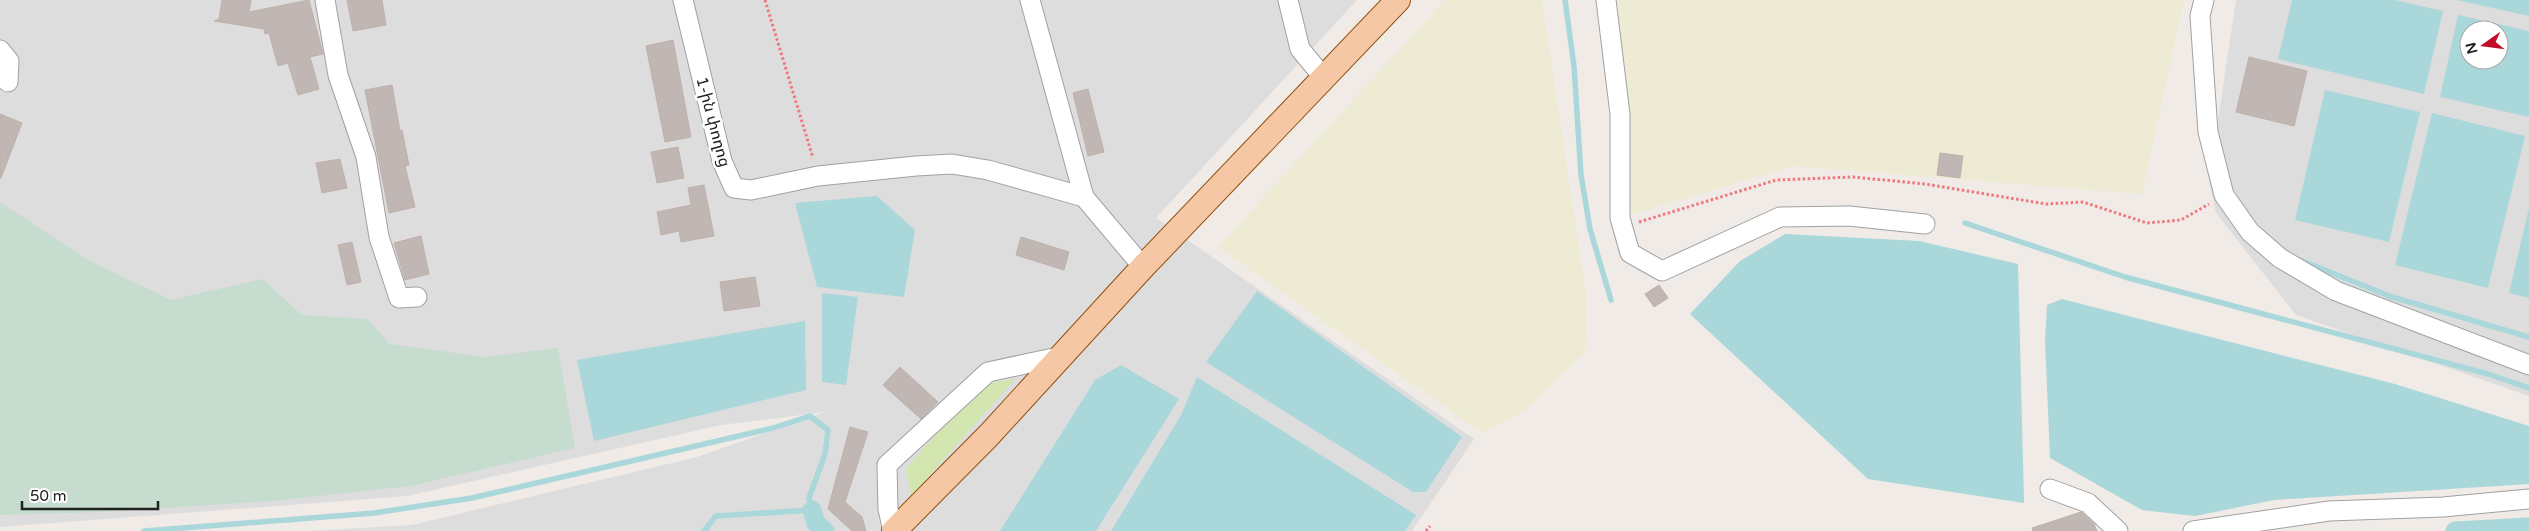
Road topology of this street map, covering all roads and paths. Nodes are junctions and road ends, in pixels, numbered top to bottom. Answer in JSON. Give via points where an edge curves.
{"nodes":[{"id":1,"x":325,"y":0,"type":"edge"},
{"id":2,"x":682,"y":0,"type":"edge"},
{"id":3,"x":765,"y":0,"type":"edge"},
{"id":4,"x":1030,"y":0,"type":"edge"},
{"id":5,"x":1288,"y":0,"type":"edge"},
{"id":6,"x":1398,"y":0,"type":"edge"},
{"id":7,"x":1606,"y":0,"type":"edge"},
{"id":8,"x":2204,"y":0,"type":"edge"},
{"id":9,"x":0,"y":50,"type":"edge"},
{"id":10,"x":1324,"y":78,"type":"junction"},
{"id":11,"x":8,"y":82,"type":"dead end"},
{"id":12,"x":818,"y":176,"type":"junction"},
{"id":13,"x":2224,"y":195,"type":"junction"},
{"id":14,"x":1084,"y":197,"type":"junction"},
{"id":15,"x":1925,"y":224,"type":"dead end"},
{"id":16,"x":1622,"y":226,"type":"junction"},
{"id":17,"x":1143,"y":267,"type":"junction"},
{"id":18,"x":417,"y":297,"type":"dead end"},
{"id":19,"x":1063,"y":356,"type":"junction"},
{"id":20,"x":2529,"y":365,"type":"edge"},
{"id":21,"x":2050,"y":489,"type":"dead end"},
{"id":22,"x":2529,"y":499,"type":"edge"},
{"id":23,"x":1430,"y":526,"type":"dead end"},
{"id":24,"x":894,"y":531,"type":"edge"},
{"id":25,"x":1426,"y":531,"type":"edge"},
{"id":26,"x":2118,"y":531,"type":"edge"},
{"id":27,"x":2193,"y":531,"type":"edge"}],
"edges":[{"from":1,"to":18,"type":"street","via":[[338,75],[366,158],[378,237],[399,298]]},
{"from":2,"to":12,"type":"street","name":"1-ին փողոց","via":[[722,161],[734,188],[751,190]]},
{"from":3,"to":12,"type":"path"},
{"from":4,"to":14,"type":"street"},
{"from":5,"to":10,"type":"street","via":[[1300,49]]},
{"from":6,"to":10,"type":"main road"},
{"from":7,"to":16,"type":"street","via":[[1620,114]]},
{"from":8,"to":13,"type":"street","via":[[2200,16],[2208,132]]},
{"from":9,"to":11,"type":"street","via":[[10,60]]},
{"from":10,"to":17,"type":"main road"},
{"from":12,"to":14,"type":"street","via":[[952,164],[988,170]]},
{"from":13,"to":16,"type":"path","via":[[2181,220],[2147,223],[2083,202],[2046,204],[1925,184],[1853,177],[1776,180]]},
{"from":13,"to":20,"type":"street","via":[[2250,232],[2280,258],[2336,291]]},
{"from":14,"to":17,"type":"street"},
{"from":15,"to":16,"type":"street","via":[[1849,216],[1780,217],[1662,271],[1630,253]]},
{"from":17,"to":19,"type":"main road"},
{"from":19,"to":24,"type":"main road"},
{"from":19,"to":24,"type":"street","via":[[988,372],[887,465],[888,509]]},
{"from":21,"to":26,"type":"street","via":[[2088,503]]},
{"from":22,"to":27,"type":"street","via":[[2443,507],[2329,511]]},
{"from":23,"to":25,"type":"path"}]}
